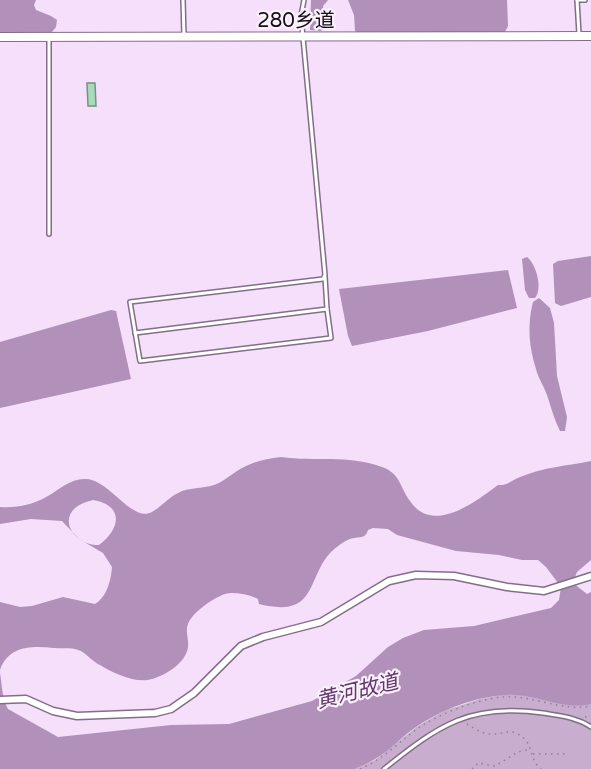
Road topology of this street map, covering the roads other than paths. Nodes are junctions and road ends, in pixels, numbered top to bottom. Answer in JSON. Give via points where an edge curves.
{"nodes":[{"id":1,"x":183,"y":0,"type":"edge"},
{"id":2,"x":304,"y":0,"type":"edge"},
{"id":3,"x":577,"y":0,"type":"edge"},
{"id":4,"x":585,"y":0,"type":"edge"},
{"id":5,"x":184,"y":36,"type":"junction"},
{"id":6,"x":305,"y":36,"type":"junction"},
{"id":7,"x":579,"y":36,"type":"junction"},
{"id":8,"x":591,"y":36,"type":"edge"},
{"id":9,"x":0,"y":37,"type":"edge"},
{"id":10,"x":49,"y":37,"type":"junction"},
{"id":11,"x":49,"y":234,"type":"dead end"},
{"id":12,"x":325,"y":275,"type":"junction"},
{"id":13,"x":327,"y":309,"type":"junction"},
{"id":14,"x":135,"y":333,"type":"junction"},
{"id":15,"x":591,"y":576,"type":"edge"},
{"id":16,"x":0,"y":700,"type":"edge"},
{"id":17,"x":591,"y":727,"type":"edge"},
{"id":18,"x":389,"y":767,"type":"edge"},
{"id":19,"x":384,"y":769,"type":"edge"}],
"edges":[{"from":1,"to":5,"type":"lane"},
{"from":2,"to":6,"type":"lane"},
{"from":3,"to":4,"type":"lane"},
{"from":3,"to":7,"type":"lane"},
{"from":5,"to":6,"type":"street","name":"280乡道"},
{"from":5,"to":10,"type":"street","name":"280乡道"},
{"from":6,"to":7,"type":"street","name":"280乡道"},
{"from":6,"to":12,"type":"lane"},
{"from":7,"to":8,"type":"street","name":"280乡道"},
{"from":9,"to":10,"type":"street","name":"280乡道"},
{"from":10,"to":11,"type":"lane"},
{"from":12,"to":13,"type":"lane"},
{"from":12,"to":14,"type":"lane","via":[[318,280],[130,302]]},
{"from":13,"to":14,"type":"lane"},
{"from":13,"to":14,"type":"lane","via":[[331,338],[141,362]]},
{"from":15,"to":16,"type":"street","via":[[556,589],[537,591],[454,576],[416,575],[389,582],[321,622],[263,636],[241,646],[194,693],[171,709],[155,713],[77,716],[26,699]]},
{"from":17,"to":18,"type":"lane","via":[[575,718],[494,710],[440,729]]},
{"from":18,"to":19,"type":"lane"}]}
